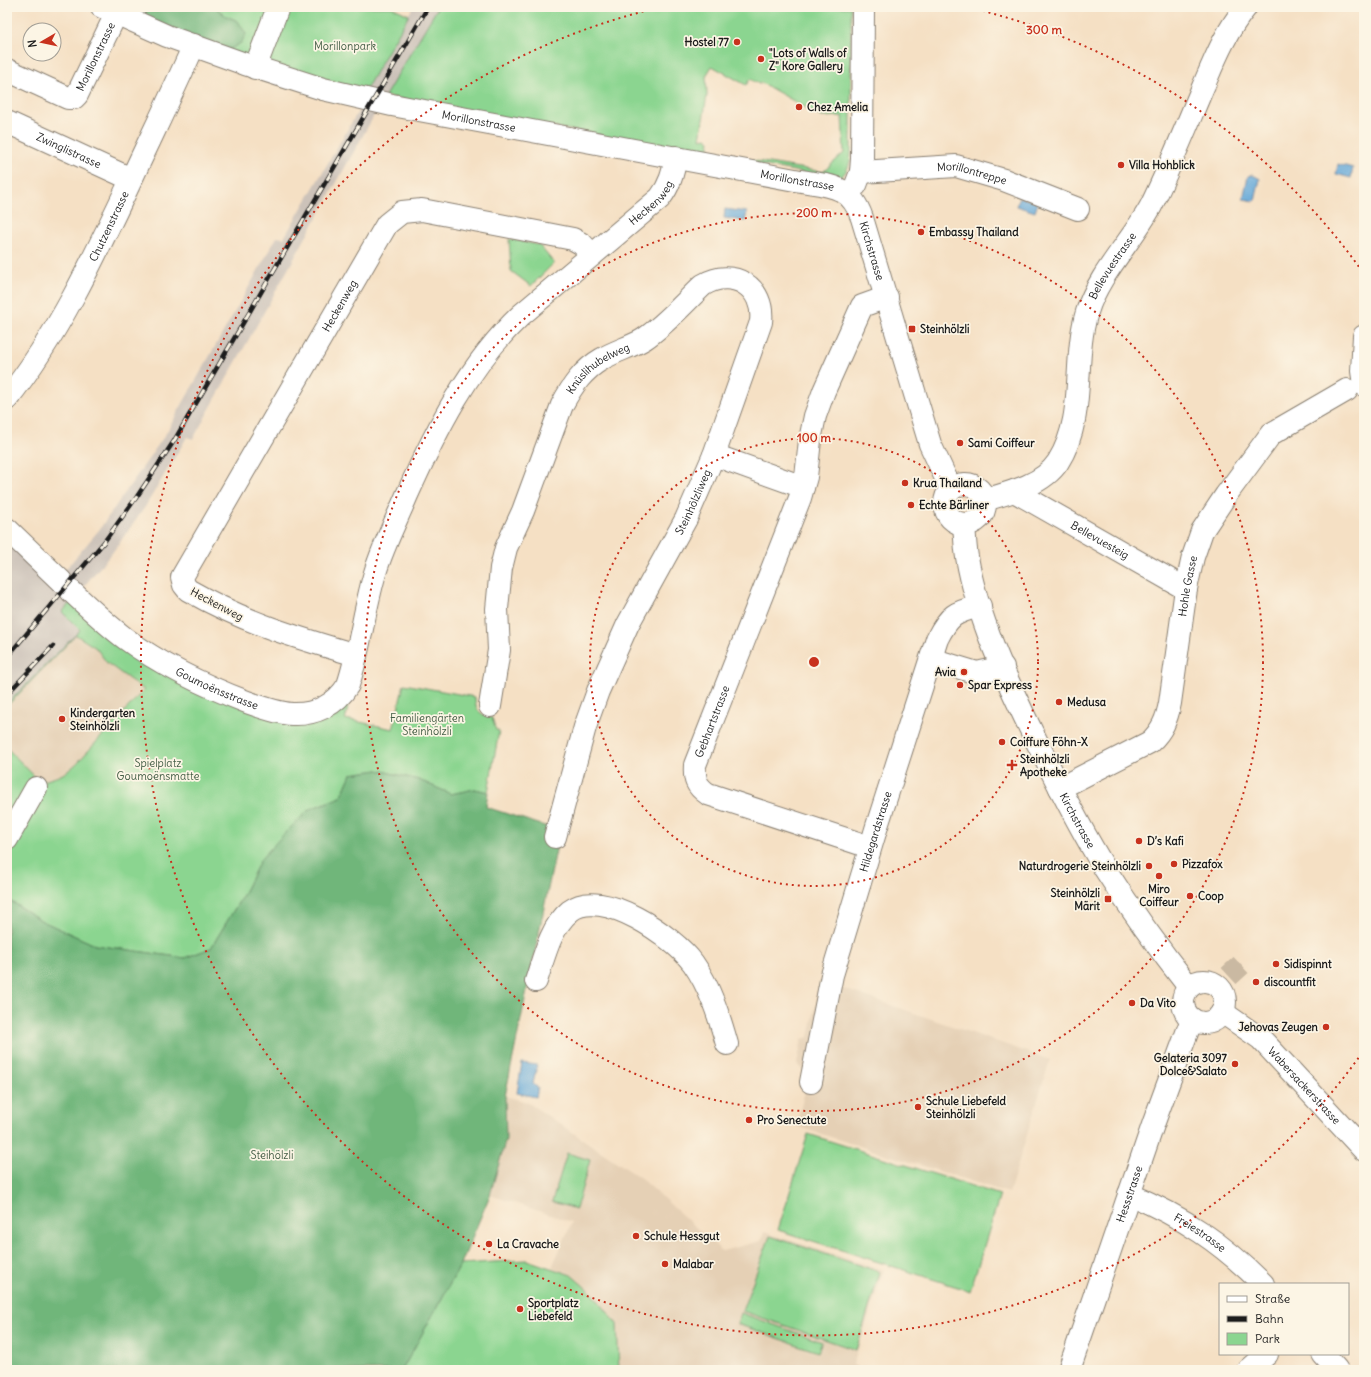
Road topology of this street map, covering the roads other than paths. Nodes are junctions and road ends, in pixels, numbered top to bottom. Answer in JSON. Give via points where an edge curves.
{"nodes":[{"id":1,"x":863,"y":7,"type":"edge"},
{"id":2,"x":1246,"y":7,"type":"edge"},
{"id":3,"x":109,"y":10,"type":"edge"},
{"id":4,"x":277,"y":10,"type":"dead end"},
{"id":5,"x":194,"y":45,"type":"junction"},
{"id":6,"x":255,"y":68,"type":"junction"},
{"id":7,"x":7,"y":70,"type":"edge"},
{"id":8,"x":7,"y":122,"type":"edge"},
{"id":9,"x":676,"y":157,"type":"junction"},
{"id":10,"x":861,"y":172,"type":"junction"},
{"id":11,"x":131,"y":179,"type":"junction"},
{"id":12,"x":849,"y":195,"type":"junction"},
{"id":13,"x":1078,"y":209,"type":"dead end"},
{"id":14,"x":592,"y":255,"type":"junction"},
{"id":15,"x":887,"y":297,"type":"junction"},
{"id":16,"x":1364,"y":336,"type":"edge"},
{"id":17,"x":1358,"y":385,"type":"edge"},
{"id":18,"x":7,"y":398,"type":"edge"},
{"id":19,"x":714,"y":456,"type":"junction"},
{"id":20,"x":803,"y":487,"type":"junction"},
{"id":21,"x":951,"y":489,"type":"junction"},
{"id":22,"x":1014,"y":491,"type":"junction"},
{"id":23,"x":984,"y":500,"type":"junction"},
{"id":24,"x":964,"y":524,"type":"junction"},
{"id":25,"x":7,"y":529,"type":"edge"},
{"id":26,"x":1186,"y":589,"type":"junction"},
{"id":27,"x":980,"y":606,"type":"junction"},
{"id":28,"x":356,"y":656,"type":"junction"},
{"id":29,"x":931,"y":659,"type":"junction"},
{"id":30,"x":1003,"y":667,"type":"junction"},
{"id":31,"x":490,"y":706,"type":"dead end"},
{"id":32,"x":36,"y":788,"type":"dead end"},
{"id":33,"x":1060,"y":788,"type":"junction"},
{"id":34,"x":555,"y":837,"type":"dead end"},
{"id":35,"x":7,"y":839,"type":"edge"},
{"id":36,"x":870,"y":847,"type":"junction"},
{"id":37,"x":536,"y":981,"type":"dead end"},
{"id":38,"x":1189,"y":988,"type":"junction"},
{"id":39,"x":1222,"y":1012,"type":"junction"},
{"id":40,"x":1192,"y":1019,"type":"junction"},
{"id":41,"x":727,"y":1044,"type":"dead end"},
{"id":42,"x":812,"y":1082,"type":"dead end"},
{"id":43,"x":1361,"y":1140,"type":"edge"},
{"id":44,"x":1129,"y":1194,"type":"junction"},
{"id":45,"x":1262,"y":1283,"type":"edge"},
{"id":46,"x":1266,"y":1355,"type":"edge"},
{"id":47,"x":1324,"y":1355,"type":"edge"},
{"id":48,"x":1069,"y":1370,"type":"edge"},
{"id":49,"x":1249,"y":1370,"type":"edge"},
{"id":50,"x":1337,"y":1370,"type":"edge"}],
"edges":[{"from":1,"to":10,"type":"street"},
{"from":2,"to":22,"type":"street","name":"Bellevuestrasse","via":[[1235,20],[1225,39],[1150,207],[1095,292],[1081,342],[1076,414],[1064,451],[1048,473]]},
{"from":3,"to":5,"type":"street","name":"Morillonstrasse"},
{"from":3,"to":7,"type":"street","name":"Morillonstrasse","via":[[78,95],[74,98],[68,98]]},
{"from":4,"to":6,"type":"street"},
{"from":5,"to":6,"type":"street","name":"Morillonstrasse"},
{"from":5,"to":11,"type":"street","name":"Chutzenstrasse"},
{"from":6,"to":9,"type":"street","name":"Morillonstrasse","via":[[323,89],[392,105]]},
{"from":8,"to":11,"type":"street","name":"Zwinglistrasse"},
{"from":9,"to":12,"type":"street","name":"Morillonstrasse","via":[[834,187]]},
{"from":9,"to":14,"type":"street","name":"Heckenweg","via":[[671,180],[664,193]]},
{"from":10,"to":12,"type":"street"},
{"from":10,"to":13,"type":"street","name":"Morillontreppe","via":[[956,166],[1004,180]]},
{"from":11,"to":18,"type":"street","name":"Chutzenstrasse","via":[[69,306]]},
{"from":12,"to":15,"type":"street","name":"Kirchstrasse","via":[[862,218]]},
{"from":14,"to":28,"type":"street","name":"Heckenweg","via":[[504,331],[465,385],[436,433],[387,540],[375,574]]},
{"from":14,"to":28,"type":"street","name":"Heckenweg","via":[[573,239],[422,210],[402,212],[387,224],[186,568],[182,579],[188,590],[235,615]]},
{"from":15,"to":20,"type":"street","via":[[862,306],[846,340],[815,416]]},
{"from":15,"to":21,"type":"street","name":"Kirchstrasse","via":[[930,444]]},
{"from":16,"to":17,"type":"street"},
{"from":17,"to":26,"type":"street","name":"Hohle Gasse","via":[[1271,434],[1202,531]]},
{"from":19,"to":20,"type":"street","name":"Steinhölzliweg"},
{"from":19,"to":31,"type":"street","name":"Knüslihubelweg","via":[[761,322],[762,311],[758,298],[746,285],[725,277],[710,280],[702,285],[643,340],[590,368],[571,389],[562,405],[523,511],[506,548],[498,589],[499,650]]},
{"from":19,"to":34,"type":"street","name":"Steinhölzliweg","via":[[686,519],[628,624],[598,691],[585,727]]},
{"from":20,"to":36,"type":"street","name":"Gebhartstrasse","via":[[695,765],[694,775],[700,789],[708,794]]},
{"from":21,"to":23,"type":"street","via":[[968,484],[979,490]]},
{"from":21,"to":24,"type":"street","via":[[945,500],[946,511],[953,520]]},
{"from":22,"to":23,"type":"street","name":"Bellevuestrasse"},
{"from":22,"to":26,"type":"street","name":"Bellevuesteig"},
{"from":23,"to":24,"type":"street","via":[[980,517]]},
{"from":24,"to":27,"type":"street","name":"Kirchstrasse","via":[[968,564]]},
{"from":25,"to":28,"type":"street","name":"Goumoënsstrasse","via":[[115,630],[164,664],[233,697],[275,711],[291,714],[312,712],[328,706],[342,695]]},
{"from":26,"to":33,"type":"street","name":"Hohle Gasse","via":[[1170,703],[1167,718],[1158,735],[1150,742]]},
{"from":27,"to":29,"type":"street","name":"Hildegardstrasse","via":[[964,610],[948,620],[937,639]]},
{"from":27,"to":30,"type":"street","name":"Kirchstrasse"},
{"from":29,"to":30,"type":"street","via":[[977,673]]},
{"from":29,"to":36,"type":"street","name":"Hildegardstrasse"},
{"from":30,"to":33,"type":"street","name":"Kirchstrasse"},
{"from":32,"to":35,"type":"street"},
{"from":33,"to":38,"type":"street","name":"Kirchstrasse","via":[[1094,851],[1121,893]]},
{"from":36,"to":42,"type":"street","name":"Hildegardstrasse","via":[[832,975]]},
{"from":37,"to":41,"type":"street","via":[[553,932],[571,911],[589,904],[612,908],[647,923],[664,935],[692,962],[712,1000]]},
{"from":38,"to":39,"type":"street","via":[[1200,982],[1224,982]]},
{"from":38,"to":40,"type":"street","via":[[1183,998],[1183,1004],[1184,1010]]},
{"from":39,"to":40,"type":"street","via":[[1212,1022],[1198,1022]]},
{"from":39,"to":43,"type":"street","name":"Wabersackerstrasse","via":[[1260,1039]]},
{"from":40,"to":44,"type":"street","name":"Hessstrasse"},
{"from":44,"to":45,"type":"street","name":"Freiestrasse","via":[[1191,1224],[1223,1247]]},
{"from":44,"to":48,"type":"street","name":"Hessstrasse"},
{"from":46,"to":49,"type":"street"},
{"from":47,"to":50,"type":"street"}]}
